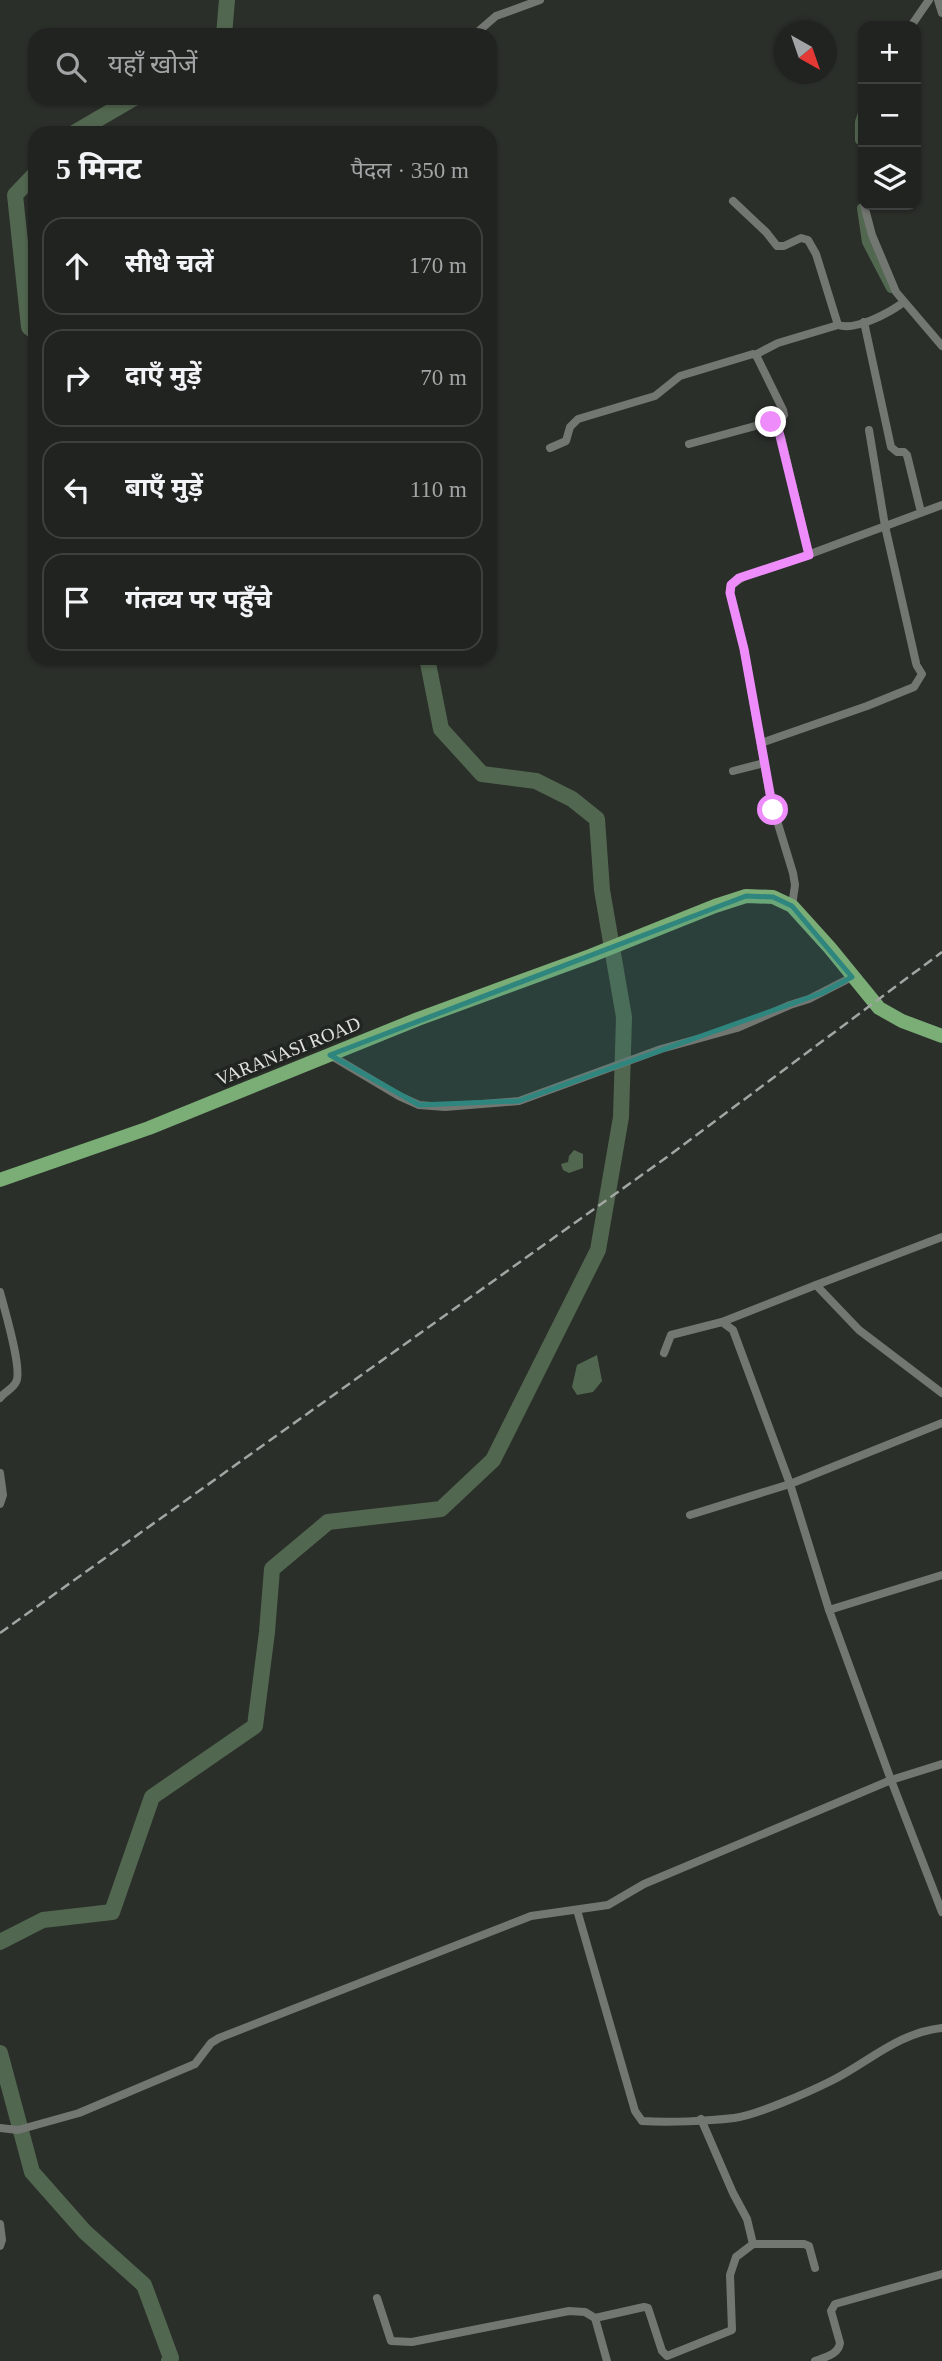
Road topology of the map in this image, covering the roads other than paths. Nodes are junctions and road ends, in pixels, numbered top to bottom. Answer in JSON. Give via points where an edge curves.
{"nodes":[{"id":1,"x":540,"y":0,"type":"edge"},
{"id":2,"x":929,"y":0,"type":"edge"},
{"id":3,"x":938,"y":0,"type":"edge"},
{"id":4,"x":942,"y":13,"type":"edge"},
{"id":5,"x":914,"y":21,"type":"edge"},
{"id":6,"x":482,"y":28,"type":"edge"},
{"id":7,"x":733,"y":201,"type":"dead end"},
{"id":8,"x":865,"y":210,"type":"edge"},
{"id":9,"x":901,"y":304,"type":"junction"},
{"id":10,"x":864,"y":321,"type":"junction"},
{"id":11,"x":838,"y":325,"type":"junction"},
{"id":12,"x":942,"y":346,"type":"edge"},
{"id":13,"x":755,"y":355,"type":"junction"},
{"id":14,"x":777,"y":425,"type":"junction"},
{"id":15,"x":869,"y":430,"type":"dead end"},
{"id":16,"x":689,"y":444,"type":"dead end"},
{"id":17,"x":550,"y":448,"type":"dead end"},
{"id":18,"x":942,"y":505,"type":"edge"},
{"id":19,"x":921,"y":512,"type":"junction"},
{"id":20,"x":885,"y":526,"type":"junction"},
{"id":21,"x":809,"y":555,"type":"junction"},
{"id":22,"x":761,"y":743,"type":"junction"},
{"id":23,"x":765,"y":763,"type":"junction"},
{"id":24,"x":733,"y":771,"type":"dead end"},
{"id":25,"x":792,"y":906,"type":"junction"},
{"id":26,"x":852,"y":977,"type":"junction"},
{"id":27,"x":942,"y":1036,"type":"edge"},
{"id":28,"x":330,"y":1055,"type":"junction"},
{"id":29,"x":0,"y":1180,"type":"edge"},
{"id":30,"x":942,"y":1237,"type":"edge"},
{"id":31,"x":816,"y":1286,"type":"junction"},
{"id":32,"x":0,"y":1292,"type":"edge"},
{"id":33,"x":722,"y":1322,"type":"junction"},
{"id":34,"x":664,"y":1353,"type":"dead end"},
{"id":35,"x":942,"y":1393,"type":"edge"},
{"id":36,"x":0,"y":1398,"type":"edge"},
{"id":37,"x":942,"y":1423,"type":"edge"},
{"id":38,"x":0,"y":1473,"type":"edge"},
{"id":39,"x":790,"y":1484,"type":"junction"},
{"id":40,"x":0,"y":1504,"type":"edge"},
{"id":41,"x":690,"y":1515,"type":"dead end"},
{"id":42,"x":942,"y":1575,"type":"edge"},
{"id":43,"x":829,"y":1610,"type":"junction"},
{"id":44,"x":942,"y":1764,"type":"edge"},
{"id":45,"x":891,"y":1780,"type":"junction"},
{"id":46,"x":942,"y":1880,"type":"edge"},
{"id":47,"x":932,"y":1884,"type":"junction"},
{"id":48,"x":578,"y":1910,"type":"junction"},
{"id":49,"x":942,"y":1912,"type":"edge"},
{"id":50,"x":942,"y":2028,"type":"edge"},
{"id":51,"x":701,"y":2119,"type":"junction"},
{"id":52,"x":0,"y":2128,"type":"edge"},
{"id":53,"x":0,"y":2224,"type":"edge"},
{"id":54,"x":753,"y":2244,"type":"junction"},
{"id":55,"x":0,"y":2246,"type":"edge"},
{"id":56,"x":815,"y":2268,"type":"dead end"},
{"id":57,"x":942,"y":2274,"type":"edge"},
{"id":58,"x":377,"y":2298,"type":"dead end"},
{"id":59,"x":595,"y":2318,"type":"junction"},
{"id":60,"x":607,"y":2361,"type":"edge"},
{"id":61,"x":815,"y":2361,"type":"edge"}],
"edges":[{"from":1,"to":6,"type":"street","via":[[496,16]]},
{"from":2,"to":5,"type":"street"},
{"from":3,"to":4,"type":"street"},
{"from":7,"to":11,"type":"street","via":[[776,246],[808,240]]},
{"from":8,"to":9,"type":"street"},
{"from":9,"to":10,"type":"street"},
{"from":9,"to":12,"type":"street"},
{"from":10,"to":11,"type":"street"},
{"from":10,"to":19,"type":"street","via":[[891,447],[907,455]]},
{"from":11,"to":13,"type":"street"},
{"from":13,"to":14,"type":"street","via":[[783,410]]},
{"from":13,"to":17,"type":"street","via":[[680,376],[655,396],[578,419],[570,426],[566,441]]},
{"from":14,"to":16,"type":"street","via":[[766,423]]},
{"from":14,"to":21,"type":"street"},
{"from":15,"to":20,"type":"street"},
{"from":18,"to":19,"type":"street"},
{"from":19,"to":20,"type":"street"},
{"from":20,"to":21,"type":"street"},
{"from":20,"to":22,"type":"street","via":[[922,674],[914,687]]},
{"from":21,"to":22,"type":"street","via":[[739,578],[731,585]]},
{"from":22,"to":23,"type":"street"},
{"from":23,"to":24,"type":"street"},
{"from":23,"to":25,"type":"street","via":[[773,810],[793,873]]},
{"from":25,"to":26,"type":"highway"},
{"from":25,"to":28,"type":"highway","name":"VARANASI ROAD","via":[[773,897],[746,896]]},
{"from":26,"to":27,"type":"highway","via":[[879,1008]]},
{"from":26,"to":28,"type":"street","via":[[737,1028],[661,1049],[519,1101],[426,1106],[398,1096]]},
{"from":28,"to":29,"type":"highway","name":"VARANASI ROAD","via":[[149,1128]]},
{"from":30,"to":31,"type":"street"},
{"from":31,"to":33,"type":"street"},
{"from":31,"to":35,"type":"street","via":[[859,1329]]},
{"from":32,"to":36,"type":"street","via":[[18,1376]]},
{"from":33,"to":34,"type":"street","via":[[671,1335]]},
{"from":33,"to":39,"type":"street","via":[[733,1330]]},
{"from":37,"to":39,"type":"street"},
{"from":38,"to":40,"type":"street","via":[[4,1495]]},
{"from":39,"to":41,"type":"street"},
{"from":39,"to":43,"type":"street"},
{"from":42,"to":43,"type":"street"},
{"from":43,"to":45,"type":"street"},
{"from":44,"to":45,"type":"street"},
{"from":45,"to":47,"type":"street"},
{"from":45,"to":48,"type":"street","via":[[644,1884],[614,1903]]},
{"from":46,"to":47,"type":"street"},
{"from":47,"to":49,"type":"street"},
{"from":48,"to":51,"type":"street","via":[[638,2115],[651,2122]]},
{"from":48,"to":52,"type":"street","via":[[531,1916],[219,2038],[195,2064],[79,2113],[18,2130]]},
{"from":50,"to":51,"type":"street","via":[[903,2039],[831,2081],[770,2106],[737,2118]]},
{"from":51,"to":54,"type":"street","via":[[747,2219]]},
{"from":53,"to":55,"type":"street"},
{"from":54,"to":56,"type":"street","via":[[804,2244],[809,2246]]},
{"from":54,"to":59,"type":"street","via":[[736,2257],[730,2274],[733,2326],[729,2332],[667,2356],[648,2308]]},
{"from":57,"to":61,"type":"street","via":[[835,2304],[831,2311],[841,2343],[836,2352]]},
{"from":58,"to":59,"type":"street","via":[[387,2334],[396,2342],[569,2311]]},
{"from":59,"to":60,"type":"street"}]}
